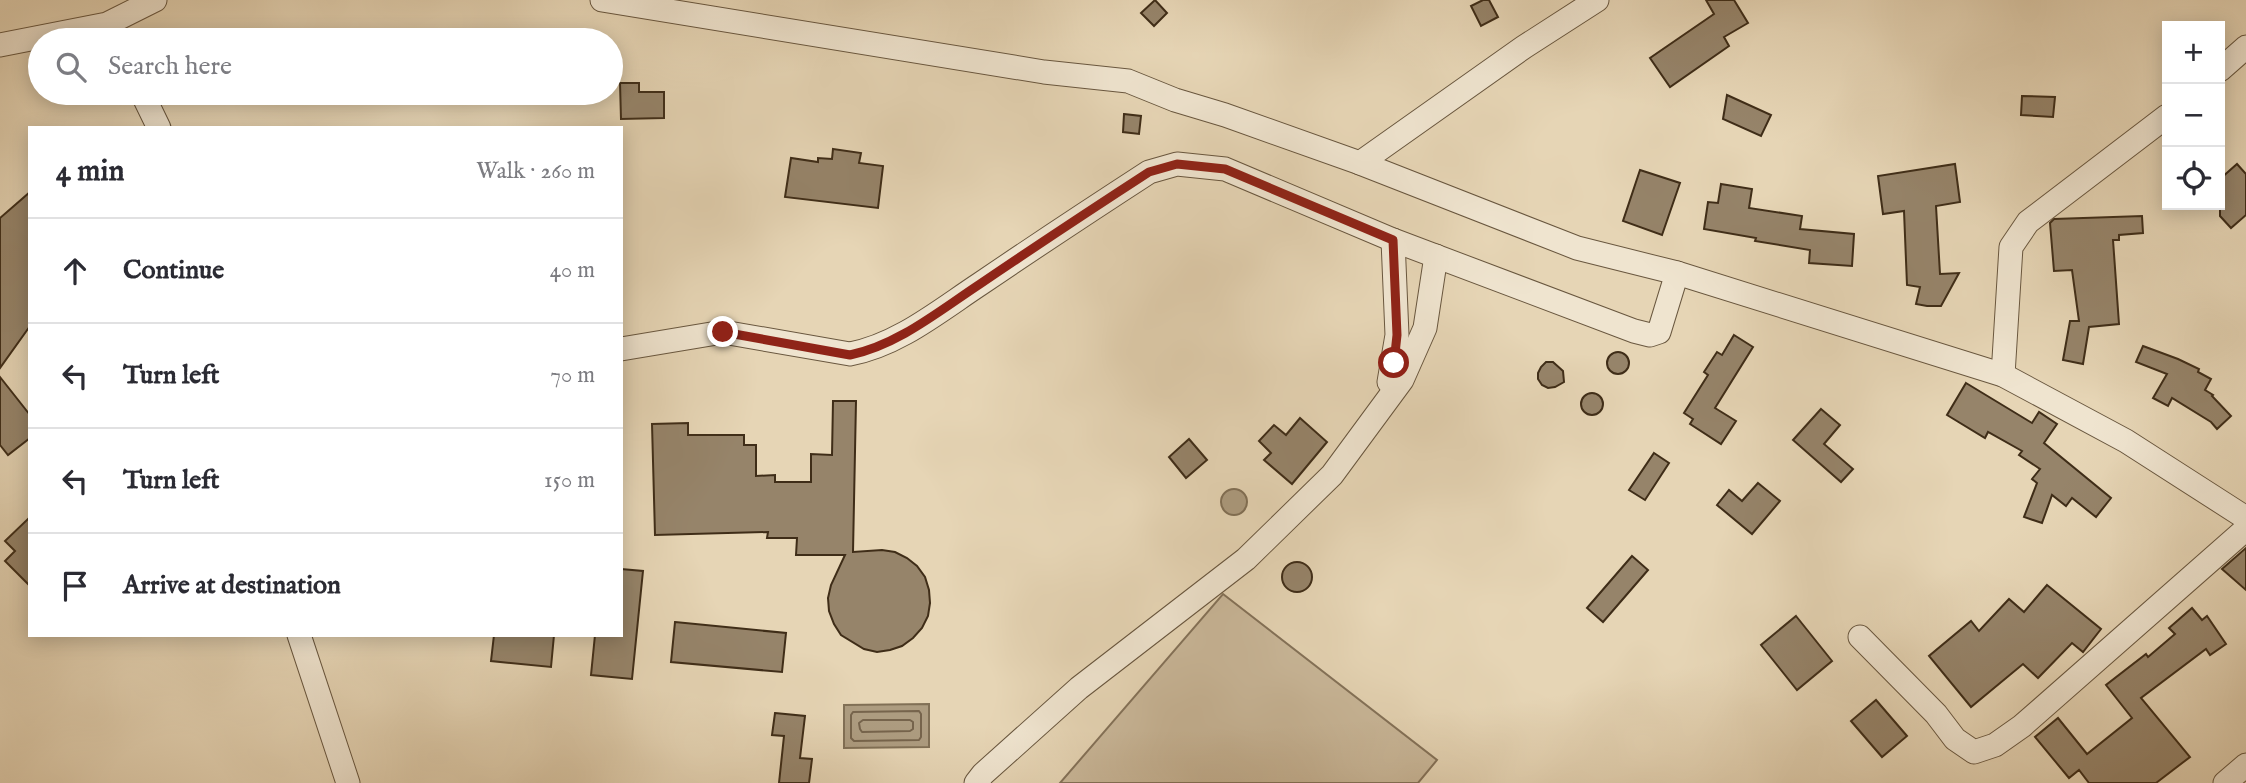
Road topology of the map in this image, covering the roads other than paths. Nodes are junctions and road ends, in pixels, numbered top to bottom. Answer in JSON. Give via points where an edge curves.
{"nodes":[{"id":1,"x":155,"y":0,"type":"edge"},
{"id":2,"x":602,"y":0,"type":"edge"},
{"id":3,"x":1597,"y":0,"type":"edge"},
{"id":4,"x":698,"y":7,"type":"edge"},
{"id":5,"x":116,"y":28,"type":"edge"},
{"id":6,"x":28,"y":42,"type":"edge"},
{"id":7,"x":0,"y":46,"type":"edge"},
{"id":8,"x":2246,"y":47,"type":"edge"},
{"id":9,"x":2225,"y":66,"type":"edge"},
{"id":10,"x":148,"y":105,"type":"edge"},
{"id":11,"x":2162,"y":120,"type":"edge"},
{"id":12,"x":158,"y":126,"type":"edge"},
{"id":13,"x":1360,"y":163,"type":"junction"},
{"id":14,"x":1393,"y":240,"type":"junction"},
{"id":15,"x":1436,"y":256,"type":"junction"},
{"id":16,"x":1677,"y":273,"type":"junction"},
{"id":17,"x":623,"y":349,"type":"edge"},
{"id":18,"x":2003,"y":375,"type":"junction"},
{"id":19,"x":1384,"y":406,"type":"junction"},
{"id":20,"x":2246,"y":518,"type":"edge"},
{"id":21,"x":2246,"y":529,"type":"edge"},
{"id":22,"x":300,"y":637,"type":"edge"},
{"id":23,"x":1860,"y":637,"type":"dead end"},
{"id":24,"x":2246,"y":765,"type":"edge"},
{"id":25,"x":348,"y":783,"type":"edge"},
{"id":26,"x":976,"y":783,"type":"edge"},
{"id":27,"x":2225,"y":783,"type":"edge"}],
"edges":[{"from":1,"to":5,"type":"street"},
{"from":2,"to":4,"type":"street"},
{"from":3,"to":13,"type":"street"},
{"from":4,"to":13,"type":"street","via":[[1044,72],[1128,80]]},
{"from":6,"to":7,"type":"street"},
{"from":8,"to":9,"type":"street"},
{"from":10,"to":12,"type":"street"},
{"from":11,"to":18,"type":"street","via":[[2028,222],[2011,247]]},
{"from":13,"to":16,"type":"street","via":[[1577,248]]},
{"from":14,"to":15,"type":"street"},
{"from":14,"to":17,"type":"street","via":[[1225,169],[1177,164],[1149,172],[871,350],[850,355],[723,332]]},
{"from":14,"to":19,"type":"street","via":[[1397,335]]},
{"from":15,"to":16,"type":"street","via":[[1650,335],[1661,326]]},
{"from":15,"to":19,"type":"street","via":[[1425,328],[1402,380]]},
{"from":16,"to":18,"type":"street"},
{"from":18,"to":20,"type":"street","via":[[2126,440]]},
{"from":19,"to":26,"type":"street","via":[[1332,475],[1246,559],[1079,688]]},
{"from":21,"to":23,"type":"street","via":[[2022,726],[1995,745],[1974,752],[1955,739]]},
{"from":22,"to":25,"type":"street"},
{"from":24,"to":27,"type":"street"}]}
